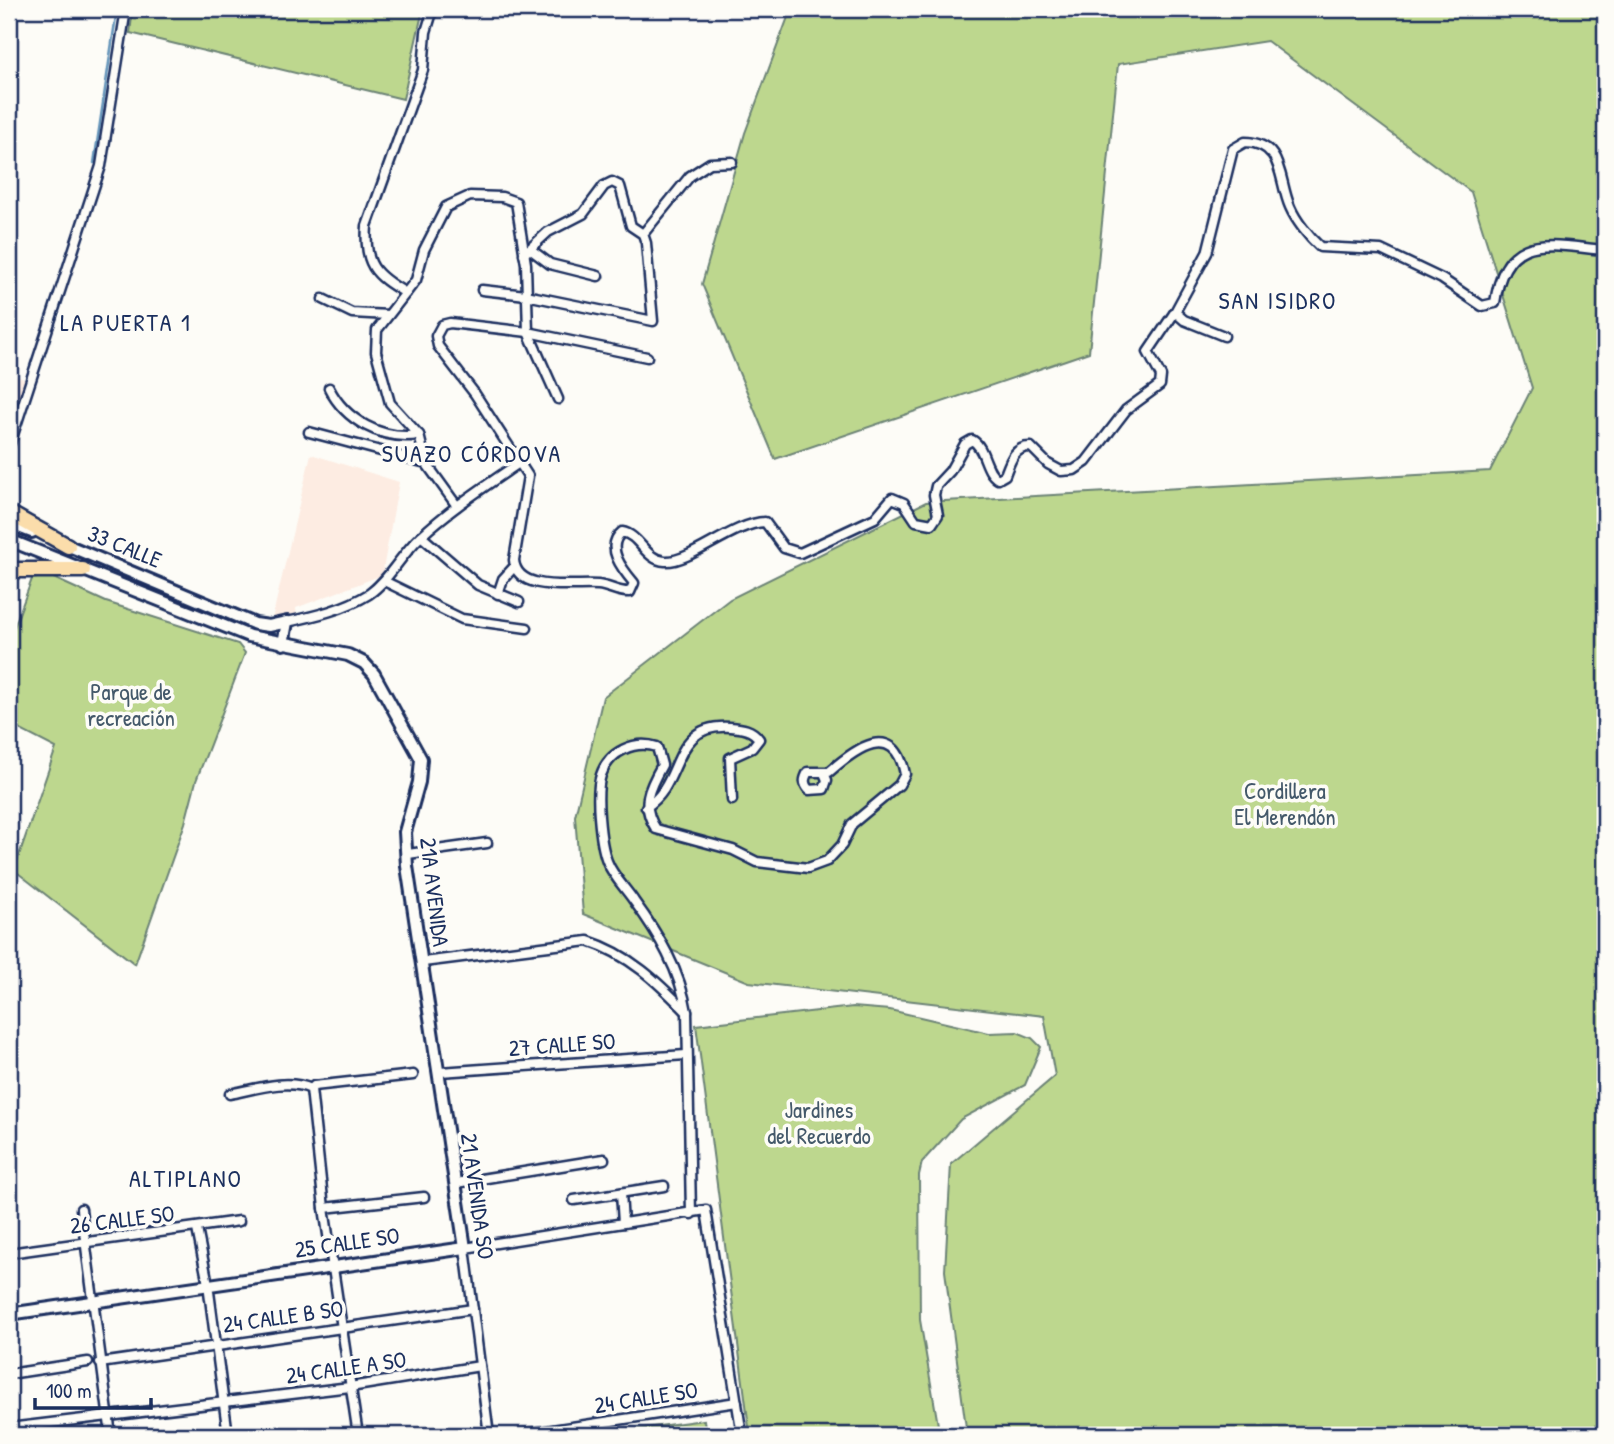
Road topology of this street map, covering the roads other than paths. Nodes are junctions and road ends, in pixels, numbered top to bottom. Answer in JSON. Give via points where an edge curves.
{"nodes":[{"id":1,"x":126,"y":9,"type":"edge"},
{"id":2,"x":433,"y":9,"type":"edge"},
{"id":3,"x":732,"y":162,"type":"dead end"},
{"id":4,"x":643,"y":234,"type":"junction"},
{"id":5,"x":1605,"y":250,"type":"edge"},
{"id":6,"x":527,"y":251,"type":"junction"},
{"id":7,"x":598,"y":276,"type":"dead end"},
{"id":8,"x":482,"y":290,"type":"dead end"},
{"id":9,"x":406,"y":293,"type":"junction"},
{"id":10,"x":526,"y":295,"type":"junction"},
{"id":11,"x":323,"y":299,"type":"dead end"},
{"id":12,"x":1175,"y":312,"type":"junction"},
{"id":13,"x":388,"y":315,"type":"junction"},
{"id":14,"x":528,"y":332,"type":"junction"},
{"id":15,"x":1224,"y":335,"type":"dead end"},
{"id":16,"x":647,"y":357,"type":"dead end"},
{"id":17,"x":329,"y":388,"type":"dead end"},
{"id":18,"x":558,"y":399,"type":"dead end"},
{"id":19,"x":309,"y":432,"type":"dead end"},
{"id":20,"x":419,"y":435,"type":"junction"},
{"id":21,"x":9,"y":447,"type":"edge"},
{"id":22,"x":426,"y":463,"type":"junction"},
{"id":23,"x":519,"y":463,"type":"junction"},
{"id":24,"x":457,"y":506,"type":"junction"},
{"id":25,"x":9,"y":513,"type":"edge"},
{"id":26,"x":9,"y":523,"type":"edge"},
{"id":27,"x":421,"y":536,"type":"junction"},
{"id":28,"x":9,"y":540,"type":"edge"},
{"id":29,"x":68,"y":546,"type":"junction"},
{"id":30,"x":116,"y":565,"type":"junction"},
{"id":31,"x":515,"y":566,"type":"junction"},
{"id":32,"x":9,"y":570,"type":"edge"},
{"id":33,"x":83,"y":570,"type":"junction"},
{"id":34,"x":109,"y":581,"type":"junction"},
{"id":35,"x":384,"y":582,"type":"junction"},
{"id":36,"x":498,"y":594,"type":"junction"},
{"id":37,"x":519,"y":602,"type":"dead end"},
{"id":38,"x":225,"y":611,"type":"junction"},
{"id":39,"x":287,"y":622,"type":"junction"},
{"id":40,"x":219,"y":624,"type":"junction"},
{"id":41,"x":527,"y":628,"type":"dead end"},
{"id":42,"x":283,"y":645,"type":"junction"},
{"id":43,"x":374,"y":674,"type":"joint"},
{"id":44,"x":824,"y":773,"type":"dead end"},
{"id":45,"x":732,"y":800,"type":"dead end"},
{"id":46,"x":646,"y":807,"type":"junction"},
{"id":47,"x":487,"y":843,"type":"dead end"},
{"id":48,"x":408,"y":854,"type":"junction"},
{"id":49,"x":423,"y":962,"type":"junction"},
{"id":50,"x":687,"y":1012,"type":"junction"},
{"id":51,"x":686,"y":1055,"type":"junction"},
{"id":52,"x":440,"y":1072,"type":"junction"},
{"id":53,"x":413,"y":1075,"type":"dead end"},
{"id":54,"x":312,"y":1092,"type":"junction"},
{"id":55,"x":230,"y":1094,"type":"dead end"},
{"id":56,"x":604,"y":1159,"type":"dead end"},
{"id":57,"x":456,"y":1183,"type":"junction"},
{"id":58,"x":664,"y":1186,"type":"dead end"},
{"id":59,"x":424,"y":1197,"type":"dead end"},
{"id":60,"x":621,"y":1197,"type":"junction"},
{"id":61,"x":574,"y":1200,"type":"dead end"},
{"id":62,"x":324,"y":1208,"type":"junction"},
{"id":63,"x":81,"y":1209,"type":"dead end"},
{"id":64,"x":691,"y":1214,"type":"junction"},
{"id":65,"x":239,"y":1221,"type":"dead end"},
{"id":66,"x":626,"y":1223,"type":"junction"},
{"id":67,"x":197,"y":1229,"type":"junction"},
{"id":68,"x":84,"y":1243,"type":"junction"},
{"id":69,"x":465,"y":1248,"type":"junction"},
{"id":70,"x":9,"y":1253,"type":"edge"},
{"id":71,"x":333,"y":1264,"type":"junction"},
{"id":72,"x":208,"y":1284,"type":"junction"},
{"id":73,"x":92,"y":1303,"type":"junction"},
{"id":74,"x":472,"y":1309,"type":"junction"},
{"id":75,"x":9,"y":1314,"type":"edge"},
{"id":76,"x":341,"y":1327,"type":"junction"},
{"id":77,"x":214,"y":1345,"type":"junction"},
{"id":78,"x":88,"y":1362,"type":"dead end"},
{"id":79,"x":100,"y":1363,"type":"junction"},
{"id":80,"x":480,"y":1366,"type":"junction"},
{"id":81,"x":9,"y":1374,"type":"edge"},
{"id":82,"x":350,"y":1387,"type":"junction"},
{"id":83,"x":737,"y":1402,"type":"junction"},
{"id":84,"x":222,"y":1403,"type":"junction"},
{"id":85,"x":107,"y":1417,"type":"junction"},
{"id":86,"x":9,"y":1428,"type":"edge"},
{"id":87,"x":111,"y":1435,"type":"edge"},
{"id":88,"x":228,"y":1435,"type":"edge"},
{"id":89,"x":358,"y":1435,"type":"edge"},
{"id":90,"x":489,"y":1435,"type":"edge"},
{"id":91,"x":519,"y":1435,"type":"edge"},
{"id":92,"x":742,"y":1435,"type":"edge"}],
"edges":[{"from":1,"to":21,"type":"street","via":[[101,166]]},
{"from":2,"to":9,"type":"street","via":[[423,70],[367,226],[368,259],[380,279]]},
{"from":3,"to":4,"type":"street","via":[[710,163],[690,176]]},
{"from":4,"to":6,"type":"street","via":[[631,226],[620,187],[612,182],[583,214],[548,232]]},
{"from":4,"to":10,"type":"street","via":[[653,321]]},
{"from":5,"to":12,"type":"street","via":[[1528,246],[1506,263],[1495,303],[1488,308],[1442,279],[1381,250],[1320,247],[1292,210],[1267,146],[1245,142],[1233,149],[1207,253]]},
{"from":6,"to":7,"type":"street","via":[[557,267]]},
{"from":6,"to":9,"type":"street","via":[[516,202],[470,196],[446,206],[424,250],[416,280]]},
{"from":6,"to":10,"type":"street"},
{"from":8,"to":10,"type":"street"},
{"from":9,"to":13,"type":"street"},
{"from":10,"to":14,"type":"street"},
{"from":11,"to":13,"type":"street","via":[[352,313]]},
{"from":12,"to":15,"type":"street"},
{"from":12,"to":31,"type":"street","via":[[1148,352],[1161,376],[1160,385],[1126,410],[1101,445],[1074,470],[1054,469],[1028,447],[1015,453],[1005,475],[995,478],[978,443],[972,440],[936,486],[938,515],[932,524],[916,521],[904,503],[892,498],[875,518],[806,551],[787,550],[769,525],[761,522],[671,561],[651,557],[630,534],[622,532],[615,551],[634,583],[627,593],[600,585],[552,585],[522,576]]},
{"from":13,"to":20,"type":"street","via":[[377,330],[380,368],[390,403]]},
{"from":14,"to":16,"type":"street"},
{"from":14,"to":18,"type":"street"},
{"from":14,"to":23,"type":"street","via":[[450,323],[442,325],[436,336],[443,354]]},
{"from":17,"to":20,"type":"street","via":[[346,413],[366,427]]},
{"from":19,"to":22,"type":"street"},
{"from":20,"to":22,"type":"street"},
{"from":22,"to":24,"type":"street"},
{"from":23,"to":24,"type":"street"},
{"from":23,"to":31,"type":"street","via":[[528,484]]},
{"from":24,"to":27,"type":"street"},
{"from":25,"to":29,"type":"highway"},
{"from":26,"to":29,"type":"street","name":"33 CALLE"},
{"from":27,"to":35,"type":"street"},
{"from":27,"to":36,"type":"street","via":[[467,578]]},
{"from":28,"to":33,"type":"street","name":"33 CALLE"},
{"from":29,"to":30,"type":"street","name":"33 CALLE"},
{"from":30,"to":34,"type":"street"},
{"from":30,"to":38,"type":"street","name":"33 CALLE"},
{"from":31,"to":36,"type":"street","via":[[503,579]]},
{"from":32,"to":33,"type":"highway"},
{"from":33,"to":34,"type":"street","name":"33 CALLE"},
{"from":34,"to":40,"type":"street","name":"33 CALLE"},
{"from":35,"to":39,"type":"street","via":[[341,607]]},
{"from":35,"to":41,"type":"street","via":[[462,619]]},
{"from":36,"to":37,"type":"street"},
{"from":38,"to":39,"type":"street","name":"33 CALLE","via":[[255,624]]},
{"from":38,"to":40,"type":"street"},
{"from":39,"to":42,"type":"street"},
{"from":40,"to":42,"type":"street","name":"33 CALLE"},
{"from":42,"to":43,"type":"street","name":"33 CALLE","via":[[348,655]]},
{"from":43,"to":48,"type":"street","name":"21A AVENIDA","via":[[421,759],[405,832]]},
{"from":44,"to":46,"type":"street","via":[[855,749],[872,743],[894,751],[905,774],[899,785],[852,824],[827,861],[808,868],[757,862],[733,850],[656,829]]},
{"from":45,"to":46,"type":"street","via":[[730,758],[752,748],[759,739],[745,728],[724,727],[692,737],[661,795]]},
{"from":46,"to":50,"type":"street","via":[[662,756],[657,747],[629,746],[610,759],[600,776],[601,834],[607,863],[650,922],[679,975]]},
{"from":47,"to":48,"type":"street"},
{"from":48,"to":49,"type":"street","name":"21A AVENIDA"},
{"from":49,"to":50,"type":"street","via":[[588,941],[643,970]]},
{"from":49,"to":52,"type":"street","name":"21 AVENIDA SO"},
{"from":50,"to":51,"type":"street"},
{"from":51,"to":52,"type":"street","name":"27 CALLE SO"},
{"from":51,"to":64,"type":"street"},
{"from":52,"to":57,"type":"street","name":"21 AVENIDA SO"},
{"from":53,"to":54,"type":"street","via":[[314,1086]]},
{"from":54,"to":55,"type":"street","via":[[294,1085]]},
{"from":54,"to":62,"type":"street"},
{"from":56,"to":57,"type":"street"},
{"from":57,"to":69,"type":"street","name":"21 AVENIDA SO"},
{"from":58,"to":60,"type":"street"},
{"from":59,"to":62,"type":"street"},
{"from":60,"to":61,"type":"street"},
{"from":60,"to":66,"type":"street"},
{"from":62,"to":71,"type":"street"},
{"from":63,"to":68,"type":"street"},
{"from":64,"to":66,"type":"street","name":"25 CALLE SO"},
{"from":64,"to":83,"type":"street","via":[[708,1210]]},
{"from":65,"to":67,"type":"street","name":"26 CALLE SO"},
{"from":66,"to":69,"type":"street","name":"25 CALLE SO"},
{"from":67,"to":68,"type":"street","name":"26 CALLE SO"},
{"from":67,"to":72,"type":"street"},
{"from":68,"to":70,"type":"street","name":"26 CALLE SO"},
{"from":68,"to":73,"type":"street"},
{"from":69,"to":71,"type":"street","name":"25 CALLE SO"},
{"from":69,"to":74,"type":"street","name":"21 AVENIDA SO"},
{"from":71,"to":72,"type":"street","name":"25 CALLE SO"},
{"from":71,"to":76,"type":"street"},
{"from":72,"to":73,"type":"street","name":"25 CALLE SO"},
{"from":72,"to":77,"type":"street"},
{"from":73,"to":75,"type":"street","name":"25 CALLE SO"},
{"from":73,"to":79,"type":"street"},
{"from":74,"to":76,"type":"street","name":"24 CALLE B SO"},
{"from":74,"to":80,"type":"street","name":"21 AVENIDA SO"},
{"from":76,"to":77,"type":"street","name":"24 CALLE B SO"},
{"from":76,"to":82,"type":"street"},
{"from":77,"to":79,"type":"street","name":"24 CALLE B SO"},
{"from":77,"to":84,"type":"street"},
{"from":78,"to":81,"type":"street"},
{"from":79,"to":85,"type":"street"},
{"from":80,"to":82,"type":"street","name":"24 CALLE A SO"},
{"from":80,"to":90,"type":"street","name":"21 AVENIDA SO"},
{"from":82,"to":84,"type":"street","name":"24 CALLE A SO"},
{"from":82,"to":89,"type":"street"},
{"from":83,"to":91,"type":"street","name":"24 CALLE SO"},
{"from":83,"to":92,"type":"street"},
{"from":84,"to":85,"type":"street","name":"24 CALLE A SO"},
{"from":84,"to":88,"type":"street"},
{"from":85,"to":86,"type":"street","name":"24 CALLE A SO"},
{"from":85,"to":87,"type":"street"}]}
